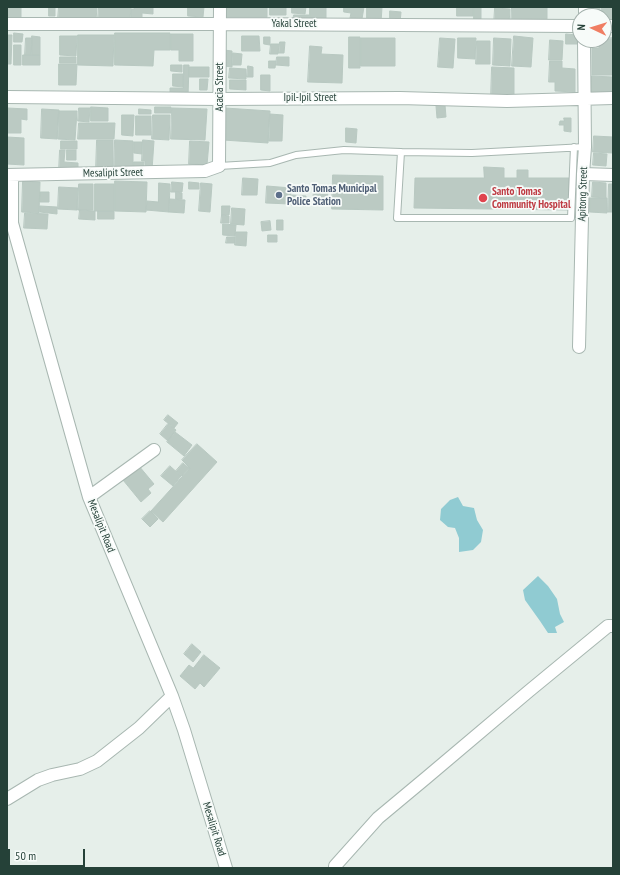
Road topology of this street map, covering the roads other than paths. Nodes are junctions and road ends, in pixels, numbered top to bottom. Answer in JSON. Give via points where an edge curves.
{"nodes":[{"id":1,"x":220,"y":7,"type":"edge"},
{"id":2,"x":7,"y":24,"type":"edge"},
{"id":3,"x":220,"y":24,"type":"junction"},
{"id":4,"x":572,"y":26,"type":"edge"},
{"id":5,"x":584,"y":48,"type":"edge"},
{"id":6,"x":7,"y":97,"type":"edge"},
{"id":7,"x":584,"y":98,"type":"junction"},
{"id":8,"x":613,"y":98,"type":"edge"},
{"id":9,"x":220,"y":99,"type":"junction"},
{"id":10,"x":579,"y":147,"type":"junction"},
{"id":11,"x":401,"y":152,"type":"junction"},
{"id":12,"x":219,"y":166,"type":"junction"},
{"id":13,"x":583,"y":174,"type":"junction"},
{"id":14,"x":9,"y":175,"type":"edge"},
{"id":15,"x":613,"y":175,"type":"edge"},
{"id":16,"x":579,"y":347,"type":"dead end"},
{"id":17,"x":154,"y":450,"type":"dead end"},
{"id":18,"x":89,"y":498,"type":"junction"},
{"id":19,"x":613,"y":626,"type":"edge"},
{"id":20,"x":172,"y":696,"type":"junction"},
{"id":21,"x":7,"y":798,"type":"edge"},
{"id":22,"x":226,"y":868,"type":"edge"},
{"id":23,"x":335,"y":868,"type":"edge"}],
"edges":[{"from":1,"to":3,"type":"street","name":"Acacia Street"},
{"from":2,"to":3,"type":"street","name":"Yakal Street"},
{"from":3,"to":4,"type":"street","name":"Yakal Street"},
{"from":3,"to":9,"type":"street","name":"Acacia Street"},
{"from":5,"to":7,"type":"street","name":"Apitong Street"},
{"from":6,"to":9,"type":"street","name":"Ipil-Ipil Street"},
{"from":7,"to":8,"type":"street","name":"Ipil-Ipil Street"},
{"from":7,"to":9,"type":"street","name":"Ipil-Ipil Street","via":[[507,101],[400,98]]},
{"from":7,"to":10,"type":"street","name":"Apitong Street"},
{"from":9,"to":12,"type":"street","name":"Acacia Street"},
{"from":10,"to":11,"type":"lane","via":[[472,153]]},
{"from":10,"to":11,"type":"lane","via":[[571,218],[397,218]]},
{"from":10,"to":13,"type":"street","name":"Apitong Street"},
{"from":11,"to":12,"type":"lane","via":[[344,150],[296,155],[270,164]]},
{"from":12,"to":14,"type":"street","name":"Mesalipit Street","via":[[205,171]]},
{"from":13,"to":15,"type":"street"},
{"from":13,"to":16,"type":"street","name":"Apitong Street"},
{"from":14,"to":18,"type":"street","name":"Mesalipit Road","via":[[12,222]]},
{"from":17,"to":18,"type":"street"},
{"from":18,"to":20,"type":"street","name":"Mesalipit Road"},
{"from":19,"to":23,"type":"street","via":[[608,626],[528,691],[378,818]]},
{"from":20,"to":21,"type":"street","via":[[139,728],[97,760],[80,769],[38,780]]},
{"from":20,"to":22,"type":"street","name":"Mesalipit Road"}]}
